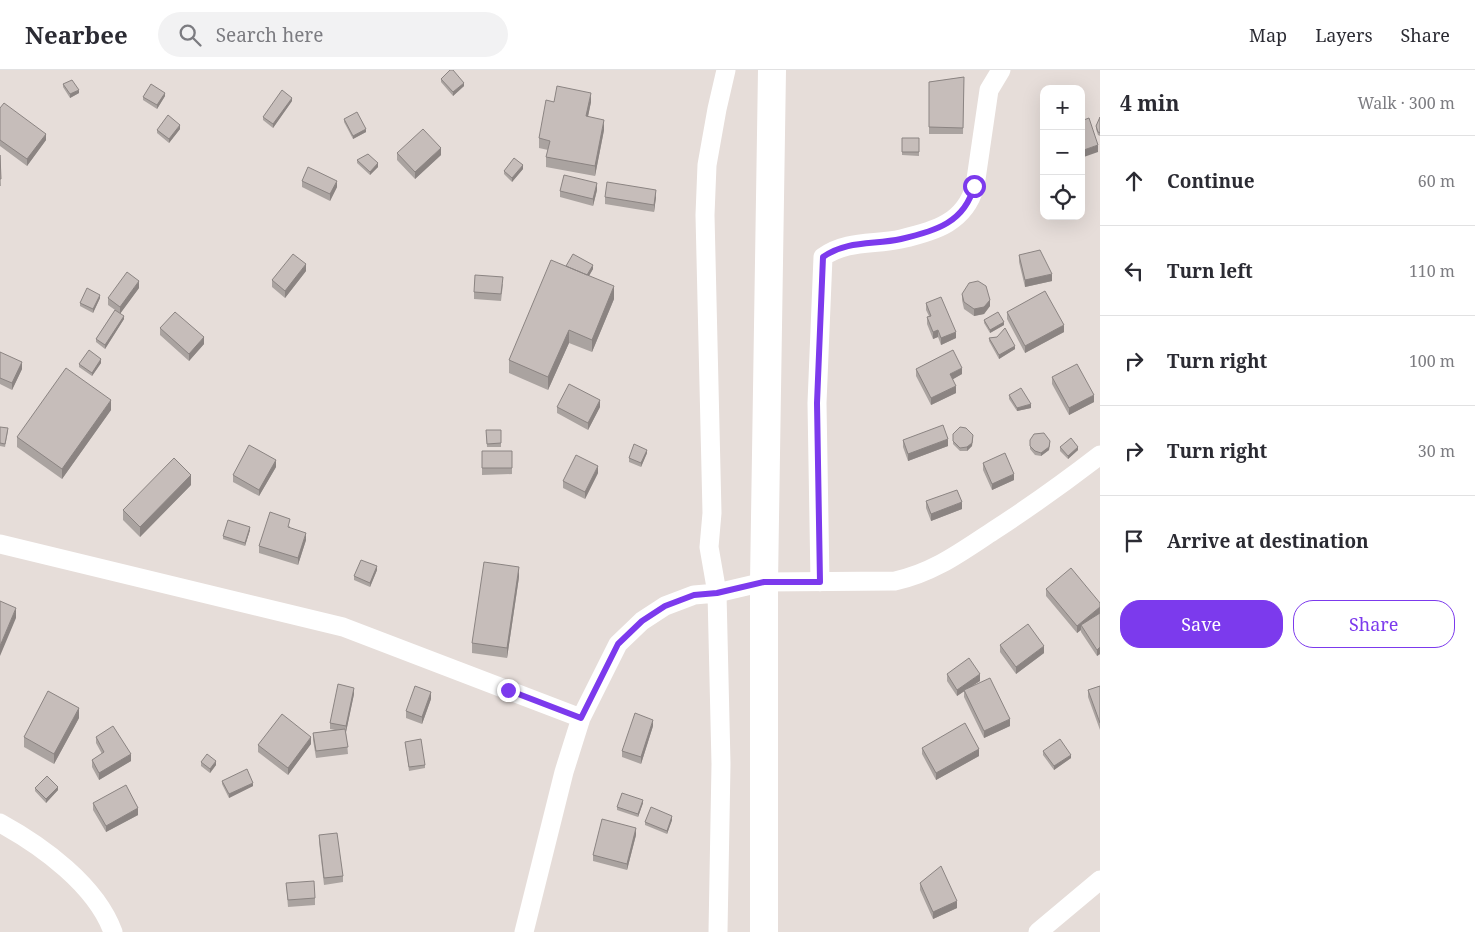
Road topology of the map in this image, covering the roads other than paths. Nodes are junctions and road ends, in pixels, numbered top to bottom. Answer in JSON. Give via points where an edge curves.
{"nodes":[{"id":1,"x":726,"y":70,"type":"edge"},
{"id":2,"x":772,"y":70,"type":"edge"},
{"id":3,"x":1001,"y":70,"type":"edge"},
{"id":4,"x":1100,"y":455,"type":"edge"},
{"id":5,"x":0,"y":544,"type":"edge"},
{"id":6,"x":764,"y":582,"type":"junction"},
{"id":7,"x":820,"y":582,"type":"junction"},
{"id":8,"x":717,"y":593,"type":"junction"},
{"id":9,"x":581,"y":718,"type":"junction"},
{"id":10,"x":0,"y":823,"type":"edge"},
{"id":11,"x":1100,"y":880,"type":"edge"},
{"id":12,"x":113,"y":932,"type":"edge"},
{"id":13,"x":524,"y":932,"type":"edge"},
{"id":14,"x":718,"y":932,"type":"edge"},
{"id":15,"x":764,"y":932,"type":"edge"},
{"id":16,"x":1038,"y":932,"type":"edge"}],
"edges":[{"from":1,"to":8,"type":"street","via":[[716,109],[705,216],[712,513],[708,547]]},
{"from":2,"to":6,"type":"main road"},
{"from":3,"to":7,"type":"street","via":[[989,90],[974,186],[971,200],[963,212],[947,223],[901,239],[834,249],[823,257],[817,403]]},
{"from":4,"to":7,"type":"street","via":[[1044,498],[941,566],[895,581]]},
{"from":5,"to":9,"type":"street","via":[[344,627]]},
{"from":6,"to":7,"type":"street"},
{"from":6,"to":8,"type":"street"},
{"from":6,"to":15,"type":"main road"},
{"from":8,"to":9,"type":"street","via":[[694,595],[665,606],[642,621],[618,644]]},
{"from":8,"to":14,"type":"street","via":[[721,764]]},
{"from":9,"to":13,"type":"street","via":[[564,772]]},
{"from":10,"to":12,"type":"street","via":[[33,841],[87,889]]},
{"from":11,"to":16,"type":"street"}]}
